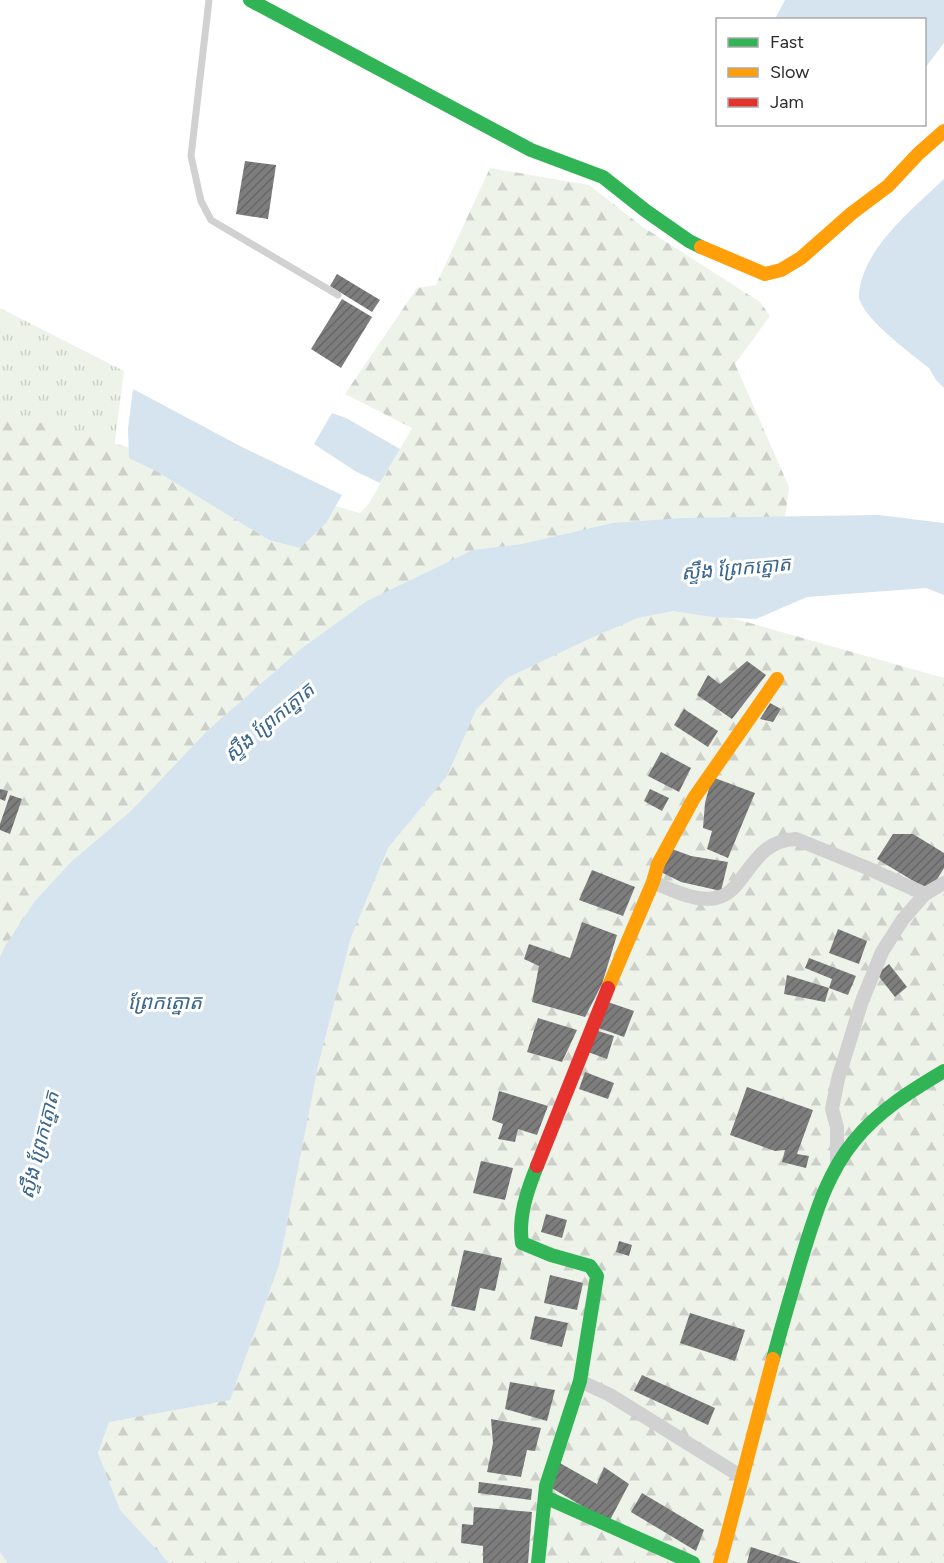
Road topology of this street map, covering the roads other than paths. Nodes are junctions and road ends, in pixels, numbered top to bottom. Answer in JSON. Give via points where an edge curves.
{"nodes":[{"id":1,"x":209,"y":0,"type":"edge"},
{"id":2,"x":250,"y":0,"type":"edge"},
{"id":3,"x":944,"y":131,"type":"edge"},
{"id":4,"x":338,"y":296,"type":"dead end"},
{"id":5,"x":777,"y":679,"type":"dead end"},
{"id":6,"x":653,"y":882,"type":"junction"},
{"id":7,"x":944,"y":883,"type":"edge"},
{"id":8,"x":925,"y":894,"type":"junction"},
{"id":9,"x":944,"y":1071,"type":"edge"},
{"id":10,"x":837,"y":1165,"type":"junction"},
{"id":11,"x":580,"y":1381,"type":"junction"},
{"id":12,"x":742,"y":1477,"type":"junction"},
{"id":13,"x":545,"y":1497,"type":"junction"},
{"id":14,"x":538,"y":1563,"type":"edge"},
{"id":15,"x":693,"y":1563,"type":"edge"},
{"id":16,"x":720,"y":1563,"type":"edge"}],
"edges":[{"from":1,"to":4,"type":"lane","via":[[191,156],[201,201],[211,220]]},
{"from":2,"to":3,"type":"street","via":[[531,150],[603,177],[689,241],[765,274],[801,258],[888,186]]},
{"from":5,"to":6,"type":"street","via":[[694,798],[658,864]]},
{"from":6,"to":8,"type":"street","via":[[689,896],[718,898],[729,892],[775,842],[796,839]]},
{"from":6,"to":11,"type":"street","via":[[594,1020],[524,1203],[522,1243],[590,1266],[597,1276]]},
{"from":7,"to":8,"type":"street"},
{"from":8,"to":10,"type":"street","via":[[882,952],[862,1001],[832,1109],[837,1127]]},
{"from":9,"to":10,"type":"street","via":[[878,1117],[846,1149]]},
{"from":10,"to":12,"type":"street","via":[[820,1202],[792,1292]]},
{"from":11,"to":12,"type":"street","via":[[618,1400]]},
{"from":11,"to":13,"type":"street"},
{"from":12,"to":16,"type":"street"},
{"from":13,"to":14,"type":"street"},
{"from":13,"to":15,"type":"street"}]}
